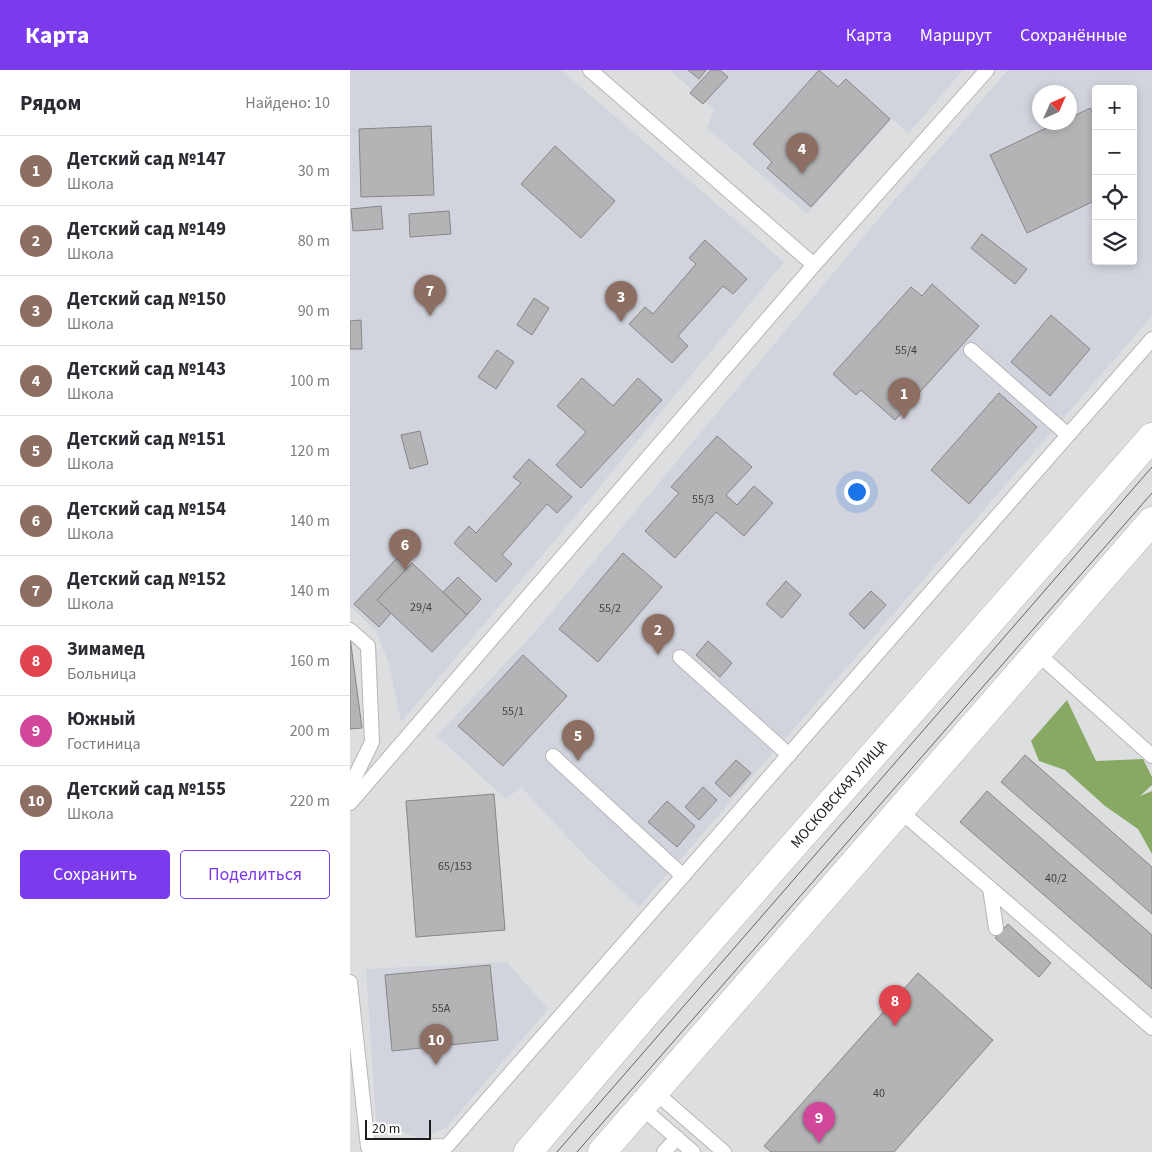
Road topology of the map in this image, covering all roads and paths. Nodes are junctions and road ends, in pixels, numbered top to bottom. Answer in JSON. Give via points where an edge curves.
{"nodes":[{"id":1,"x":590,"y":70,"type":"edge"},
{"id":2,"x":987,"y":70,"type":"edge"},
{"id":3,"x":814,"y":265,"type":"junction"},
{"id":4,"x":1152,"y":339,"type":"edge"},
{"id":5,"x":971,"y":350,"type":"dead end"},
{"id":6,"x":1068,"y":435,"type":"junction"},
{"id":7,"x":1152,"y":437,"type":"edge"},
{"id":8,"x":1152,"y":521,"type":"edge"},
{"id":9,"x":350,"y":630,"type":"edge"},
{"id":10,"x":1037,"y":653,"type":"junction"},
{"id":11,"x":680,"y":657,"type":"dead end"},
{"id":12,"x":789,"y":755,"type":"junction"},
{"id":13,"x":553,"y":756,"type":"dead end"},
{"id":14,"x":1152,"y":756,"type":"edge"},
{"id":15,"x":350,"y":787,"type":"edge"},
{"id":16,"x":350,"y":803,"type":"edge"},
{"id":17,"x":900,"y":811,"type":"junction"},
{"id":18,"x":683,"y":876,"type":"junction"},
{"id":19,"x":990,"y":888,"type":"junction"},
{"id":20,"x":996,"y":928,"type":"dead end"},
{"id":21,"x":350,"y":982,"type":"edge"},
{"id":22,"x":1152,"y":1028,"type":"edge"},
{"id":23,"x":648,"y":1100,"type":"junction"},
{"id":24,"x":677,"y":1138,"type":"junction"},
{"id":25,"x":368,"y":1150,"type":"edge"},
{"id":26,"x":528,"y":1152,"type":"edge"},
{"id":27,"x":602,"y":1152,"type":"edge"},
{"id":28,"x":664,"y":1152,"type":"edge"},
{"id":29,"x":693,"y":1152,"type":"edge"},
{"id":30,"x":724,"y":1152,"type":"edge"}],
"edges":[{"from":1,"to":3,"type":"lane"},
{"from":2,"to":3,"type":"lane"},
{"from":3,"to":16,"type":"lane"},
{"from":4,"to":6,"type":"lane"},
{"from":5,"to":6,"type":"lane"},
{"from":6,"to":12,"type":"lane"},
{"from":7,"to":26,"type":"street","name":"МОСКОВСКАЯ УЛИЦА"},
{"from":8,"to":10,"type":"street"},
{"from":9,"to":15,"type":"lane","via":[[368,646],[372,742]]},
{"from":10,"to":14,"type":"lane"},
{"from":10,"to":17,"type":"street"},
{"from":11,"to":12,"type":"lane"},
{"from":12,"to":18,"type":"lane"},
{"from":13,"to":18,"type":"lane"},
{"from":17,"to":19,"type":"lane"},
{"from":17,"to":23,"type":"street"},
{"from":18,"to":25,"type":"lane","via":[[447,1146]]},
{"from":19,"to":20,"type":"lane"},
{"from":19,"to":22,"type":"lane"},
{"from":21,"to":25,"type":"lane"},
{"from":23,"to":24,"type":"lane"},
{"from":23,"to":27,"type":"street"},
{"from":23,"to":30,"type":"lane"},
{"from":24,"to":28,"type":"lane"},
{"from":24,"to":29,"type":"lane"}]}
